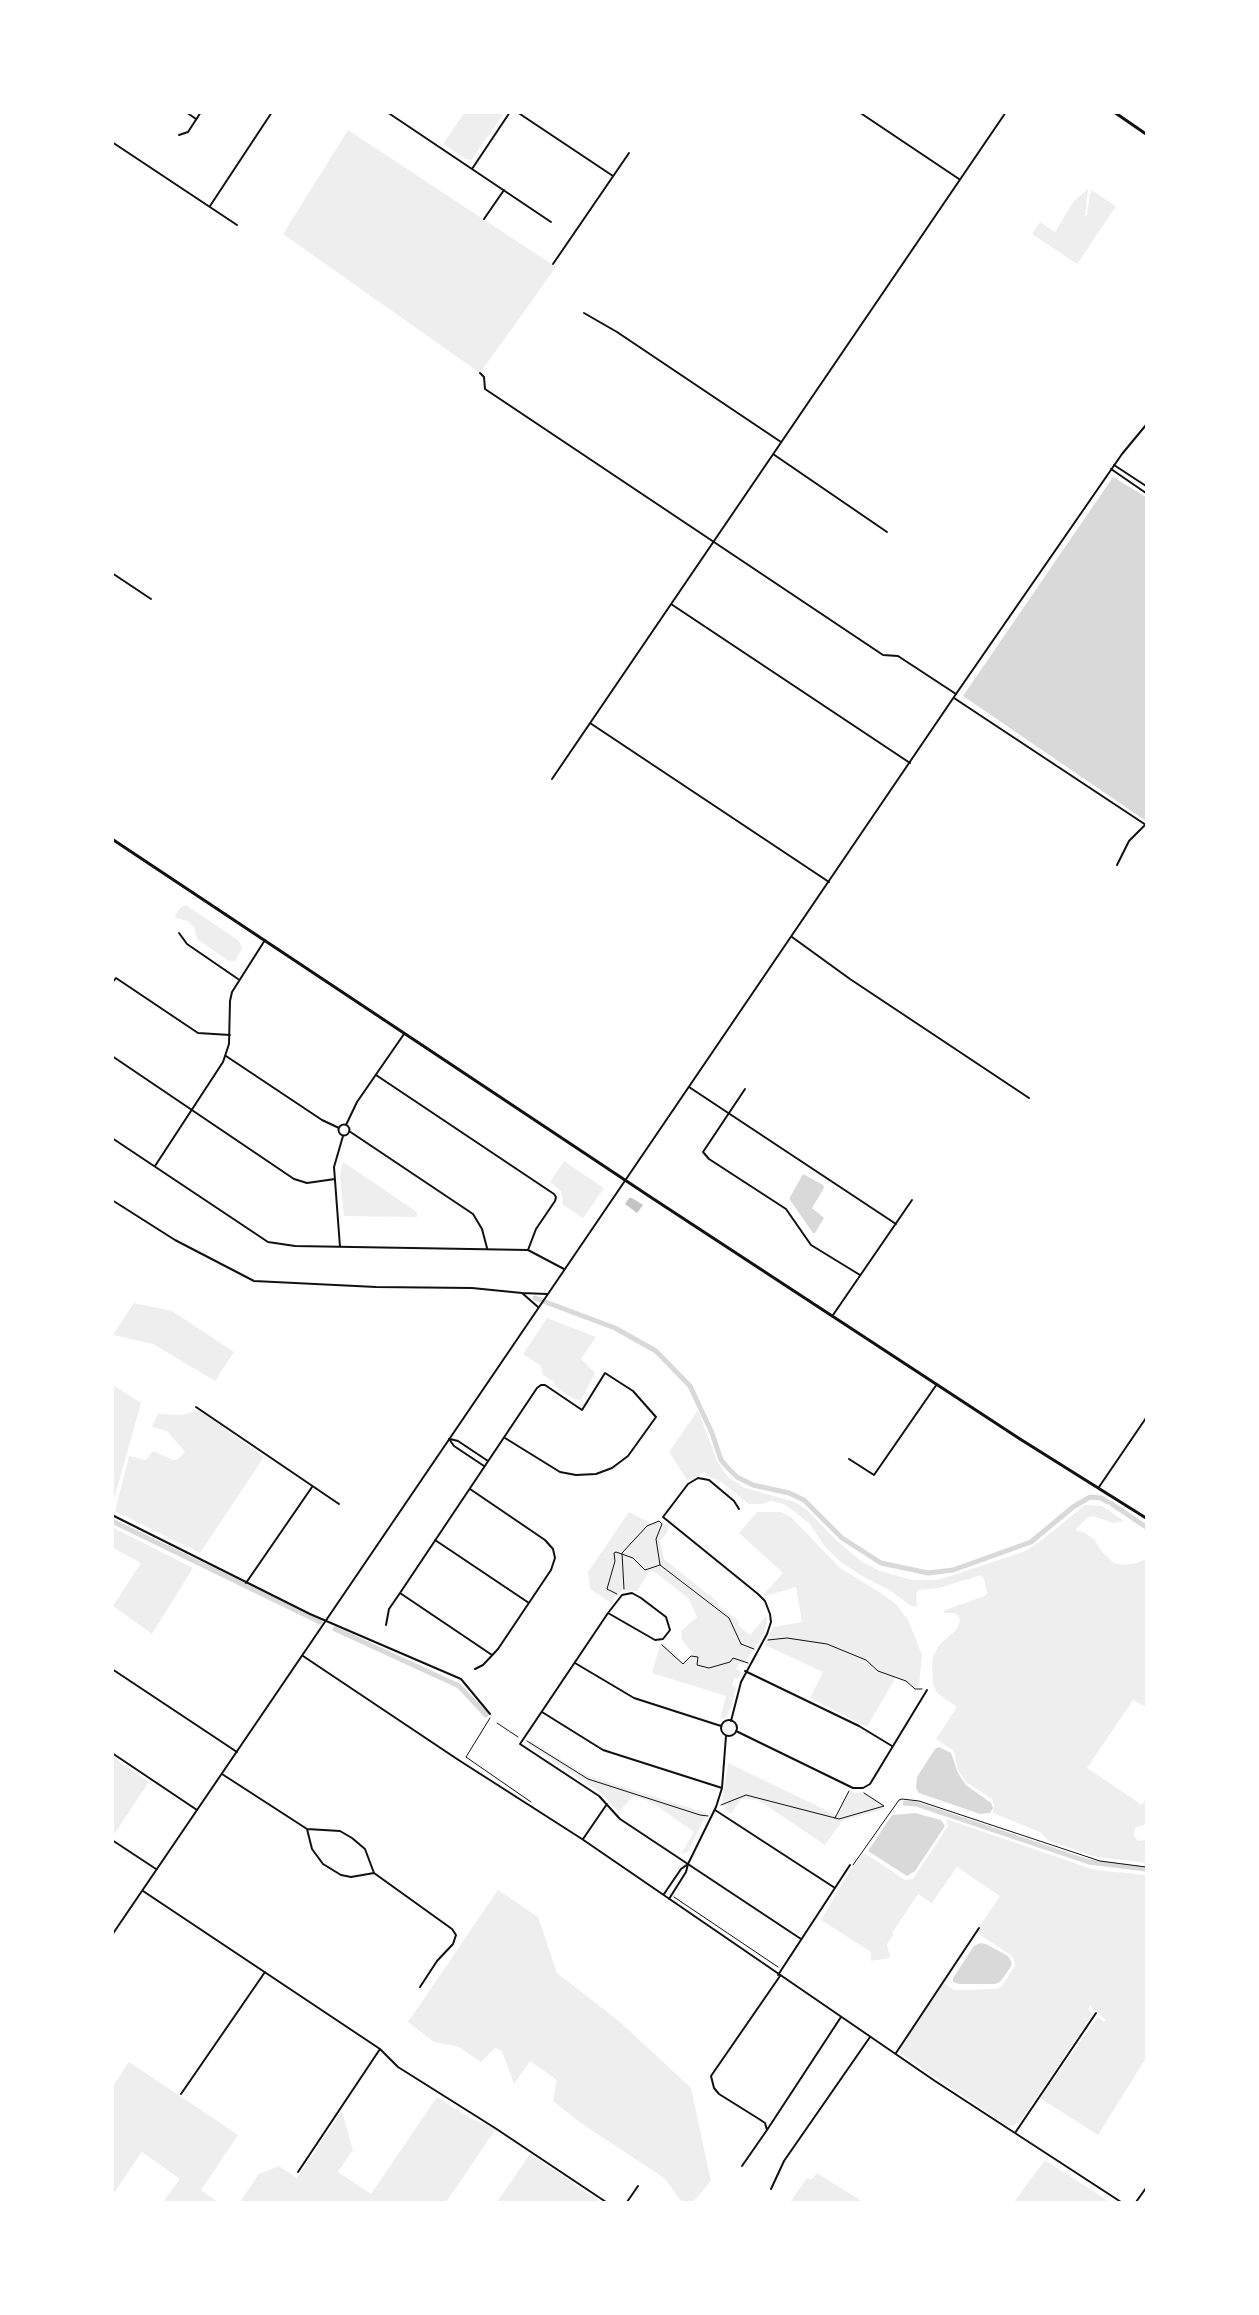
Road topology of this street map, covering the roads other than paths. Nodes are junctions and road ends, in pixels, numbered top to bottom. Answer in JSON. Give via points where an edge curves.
{"nodes":[{"id":1,"x":186,"y":112,"type":"edge"},
{"id":2,"x":201,"y":112,"type":"edge"},
{"id":3,"x":272,"y":112,"type":"edge"},
{"id":4,"x":387,"y":112,"type":"edge"},
{"id":5,"x":510,"y":112,"type":"edge"},
{"id":6,"x":517,"y":112,"type":"edge"},
{"id":7,"x":859,"y":112,"type":"edge"},
{"id":8,"x":1006,"y":112,"type":"edge"},
{"id":9,"x":1114,"y":112,"type":"edge"},
{"id":10,"x":196,"y":120,"type":"junction"},
{"id":11,"x":1146,"y":134,"type":"edge"},
{"id":12,"x":179,"y":135,"type":"dead end"},
{"id":13,"x":112,"y":142,"type":"edge"},
{"id":14,"x":629,"y":153,"type":"dead end"},
{"id":15,"x":472,"y":169,"type":"junction"},
{"id":16,"x":613,"y":176,"type":"junction"},
{"id":17,"x":960,"y":180,"type":"junction"},
{"id":18,"x":504,"y":190,"type":"junction"},
{"id":19,"x":210,"y":206,"type":"junction"},
{"id":20,"x":484,"y":219,"type":"dead end"},
{"id":21,"x":551,"y":222,"type":"dead end"},
{"id":22,"x":237,"y":225,"type":"dead end"},
{"id":23,"x":553,"y":264,"type":"dead end"},
{"id":24,"x":584,"y":313,"type":"dead end"},
{"id":25,"x":480,"y":373,"type":"dead end"},
{"id":26,"x":1146,"y":425,"type":"edge"},
{"id":27,"x":781,"y":442,"type":"junction"},
{"id":28,"x":773,"y":454,"type":"junction"},
{"id":29,"x":1114,"y":465,"type":"junction"},
{"id":30,"x":1111,"y":470,"type":"junction"},
{"id":31,"x":1146,"y":486,"type":"edge"},
{"id":32,"x":1146,"y":492,"type":"edge"},
{"id":33,"x":887,"y":532,"type":"dead end"},
{"id":34,"x":715,"y":540,"type":"junction"},
{"id":35,"x":112,"y":573,"type":"edge"},
{"id":36,"x":151,"y":599,"type":"dead end"},
{"id":37,"x":671,"y":604,"type":"junction"},
{"id":38,"x":956,"y":694,"type":"junction"},
{"id":39,"x":953,"y":698,"type":"junction"},
{"id":40,"x":590,"y":723,"type":"junction"},
{"id":41,"x":910,"y":763,"type":"junction"},
{"id":42,"x":552,"y":779,"type":"dead end"},
{"id":43,"x":1146,"y":825,"type":"edge"},
{"id":44,"x":112,"y":839,"type":"edge"},
{"id":45,"x":1117,"y":865,"type":"dead end"},
{"id":46,"x":829,"y":882,"type":"junction"},
{"id":47,"x":179,"y":933,"type":"dead end"},
{"id":48,"x":792,"y":937,"type":"junction"},
{"id":49,"x":265,"y":940,"type":"junction"},
{"id":50,"x":238,"y":979,"type":"junction"},
{"id":51,"x":112,"y":983,"type":"edge"},
{"id":52,"x":405,"y":1033,"type":"junction"},
{"id":53,"x":230,"y":1035,"type":"junction"},
{"id":54,"x":112,"y":1056,"type":"edge"},
{"id":55,"x":226,"y":1056,"type":"junction"},
{"id":56,"x":376,"y":1075,"type":"junction"},
{"id":57,"x":690,"y":1086,"type":"junction"},
{"id":58,"x":745,"y":1089,"type":"dead end"},
{"id":59,"x":1029,"y":1098,"type":"dead end"},
{"id":60,"x":193,"y":1110,"type":"junction"},
{"id":61,"x":728,"y":1113,"type":"junction"},
{"id":62,"x":346,"y":1125,"type":"junction"},
{"id":63,"x":339,"y":1128,"type":"junction"},
{"id":64,"x":350,"y":1131,"type":"junction"},
{"id":65,"x":343,"y":1136,"type":"junction"},
{"id":66,"x":112,"y":1138,"type":"edge"},
{"id":67,"x":155,"y":1166,"type":"junction"},
{"id":68,"x":335,"y":1179,"type":"junction"},
{"id":69,"x":625,"y":1179,"type":"junction"},
{"id":70,"x":112,"y":1200,"type":"edge"},
{"id":71,"x":912,"y":1200,"type":"dead end"},
{"id":72,"x":896,"y":1224,"type":"junction"},
{"id":73,"x":340,"y":1247,"type":"junction"},
{"id":74,"x":487,"y":1248,"type":"junction"},
{"id":75,"x":528,"y":1250,"type":"junction"},
{"id":76,"x":564,"y":1269,"type":"junction"},
{"id":77,"x":860,"y":1275,"type":"junction"},
{"id":78,"x":522,"y":1293,"type":"junction"},
{"id":79,"x":545,"y":1295,"type":"junction"},
{"id":80,"x":538,"y":1307,"type":"junction"},
{"id":81,"x":833,"y":1314,"type":"junction"},
{"id":82,"x":937,"y":1384,"type":"junction"},
{"id":83,"x":196,"y":1407,"type":"dead end"},
{"id":84,"x":1146,"y":1418,"type":"edge"},
{"id":85,"x":505,"y":1438,"type":"junction"},
{"id":86,"x":449,"y":1439,"type":"junction"},
{"id":87,"x":849,"y":1459,"type":"dead end"},
{"id":88,"x":488,"y":1461,"type":"junction"},
{"id":89,"x":485,"y":1467,"type":"junction"},
{"id":90,"x":312,"y":1486,"type":"junction"},
{"id":91,"x":1099,"y":1488,"type":"junction"},
{"id":92,"x":470,"y":1489,"type":"junction"},
{"id":93,"x":339,"y":1504,"type":"dead end"},
{"id":94,"x":739,"y":1509,"type":"dead end"},
{"id":95,"x":112,"y":1515,"type":"edge"},
{"id":96,"x":1146,"y":1518,"type":"edge"},
{"id":97,"x":435,"y":1540,"type":"junction"},
{"id":98,"x":246,"y":1583,"type":"junction"},
{"id":99,"x":400,"y":1593,"type":"junction"},
{"id":100,"x":529,"y":1603,"type":"junction"},
{"id":101,"x":608,"y":1613,"type":"junction"},
{"id":102,"x":326,"y":1622,"type":"junction"},
{"id":103,"x":386,"y":1625,"type":"dead end"},
{"id":104,"x":303,"y":1656,"type":"junction"},
{"id":105,"x":493,"y":1656,"type":"junction"},
{"id":106,"x":575,"y":1663,"type":"junction"},
{"id":107,"x":112,"y":1669,"type":"edge"},
{"id":108,"x":475,"y":1669,"type":"dead end"},
{"id":109,"x":745,"y":1671,"type":"junction"},
{"id":110,"x":927,"y":1690,"type":"road end"},
{"id":111,"x":542,"y":1712,"type":"junction"},
{"id":112,"x":490,"y":1713,"type":"dead end"},
{"id":113,"x":731,"y":1721,"type":"junction"},
{"id":114,"x":721,"y":1726,"type":"junction"},
{"id":115,"x":736,"y":1731,"type":"junction"},
{"id":116,"x":726,"y":1736,"type":"junction"},
{"id":117,"x":892,"y":1747,"type":"junction"},
{"id":118,"x":237,"y":1752,"type":"junction"},
{"id":119,"x":112,"y":1754,"type":"edge"},
{"id":120,"x":222,"y":1774,"type":"junction"},
{"id":121,"x":722,"y":1788,"type":"junction"},
{"id":122,"x":607,"y":1804,"type":"junction"},
{"id":123,"x":716,"y":1808,"type":"junction"},
{"id":124,"x":197,"y":1810,"type":"junction"},
{"id":125,"x":307,"y":1829,"type":"junction"},
{"id":126,"x":582,"y":1839,"type":"junction"},
{"id":127,"x":112,"y":1840,"type":"edge"},
{"id":128,"x":688,"y":1864,"type":"junction"},
{"id":129,"x":850,"y":1865,"type":"dead end"},
{"id":130,"x":156,"y":1869,"type":"junction"},
{"id":131,"x":374,"y":1873,"type":"junction"},
{"id":132,"x":675,"y":1877,"type":"junction"},
{"id":133,"x":681,"y":1881,"type":"junction"},
{"id":134,"x":835,"y":1888,"type":"junction"},
{"id":135,"x":143,"y":1890,"type":"junction"},
{"id":136,"x":663,"y":1895,"type":"junction"},
{"id":137,"x":669,"y":1899,"type":"junction"},
{"id":138,"x":979,"y":1928,"type":"dead end"},
{"id":139,"x":112,"y":1935,"type":"edge"},
{"id":140,"x":801,"y":1939,"type":"junction"},
{"id":141,"x":265,"y":1972,"type":"junction"},
{"id":142,"x":779,"y":1975,"type":"junction"},
{"id":143,"x":420,"y":1987,"type":"dead end"},
{"id":144,"x":1096,"y":2013,"type":"dead end"},
{"id":145,"x":841,"y":2017,"type":"junction"},
{"id":146,"x":870,"y":2037,"type":"junction"},
{"id":147,"x":380,"y":2049,"type":"junction"},
{"id":148,"x":895,"y":2054,"type":"junction"},
{"id":149,"x":181,"y":2094,"type":"dead end"},
{"id":150,"x":767,"y":2130,"type":"junction"},
{"id":151,"x":1015,"y":2133,"type":"junction"},
{"id":152,"x":741,"y":2166,"type":"dead end"},
{"id":153,"x":298,"y":2172,"type":"dead end"},
{"id":154,"x":638,"y":2186,"type":"dead end"},
{"id":155,"x":1146,"y":2188,"type":"edge"},
{"id":156,"x":771,"y":2189,"type":"dead end"},
{"id":157,"x":606,"y":2202,"type":"edge"},
{"id":158,"x":627,"y":2202,"type":"edge"},
{"id":159,"x":1121,"y":2202,"type":"edge"},
{"id":160,"x":1136,"y":2202,"type":"edge"}],
"edges":[{"from":1,"to":10,"type":"street"},
{"from":2,"to":10,"type":"street"},
{"from":3,"to":19,"type":"street"},
{"from":4,"to":15,"type":"street"},
{"from":5,"to":15,"type":"street"},
{"from":6,"to":16,"type":"street"},
{"from":7,"to":17,"type":"street"},
{"from":8,"to":17,"type":"street"},
{"from":9,"to":11,"type":"main road"},
{"from":10,"to":12,"type":"street","via":[[188,132]]},
{"from":13,"to":19,"type":"street"},
{"from":14,"to":16,"type":"street"},
{"from":15,"to":18,"type":"street"},
{"from":16,"to":23,"type":"street"},
{"from":17,"to":27,"type":"street"},
{"from":18,"to":20,"type":"street"},
{"from":18,"to":21,"type":"street"},
{"from":19,"to":22,"type":"street"},
{"from":24,"to":27,"type":"street"},
{"from":25,"to":34,"type":"street","via":[[485,389]]},
{"from":26,"to":29,"type":"street"},
{"from":27,"to":28,"type":"street"},
{"from":28,"to":33,"type":"street"},
{"from":28,"to":34,"type":"street"},
{"from":29,"to":30,"type":"street"},
{"from":29,"to":31,"type":"street"},
{"from":30,"to":32,"type":"street"},
{"from":30,"to":38,"type":"street"},
{"from":34,"to":37,"type":"street"},
{"from":34,"to":38,"type":"street","via":[[884,655],[898,656]]},
{"from":35,"to":36,"type":"street"},
{"from":37,"to":40,"type":"street"},
{"from":37,"to":41,"type":"street"},
{"from":38,"to":39,"type":"street"},
{"from":39,"to":41,"type":"street"},
{"from":39,"to":43,"type":"street"},
{"from":40,"to":42,"type":"street"},
{"from":40,"to":46,"type":"street"},
{"from":41,"to":46,"type":"street"},
{"from":43,"to":45,"type":"street","via":[[1129,841]]},
{"from":44,"to":49,"type":"main road"},
{"from":46,"to":48,"type":"street"},
{"from":47,"to":50,"type":"street","via":[[187,944]]},
{"from":48,"to":57,"type":"street"},
{"from":48,"to":59,"type":"street"},
{"from":49,"to":50,"type":"street"},
{"from":49,"to":52,"type":"main road"},
{"from":50,"to":53,"type":"street","via":[[230,1001]]},
{"from":51,"to":53,"type":"street","via":[[116,978],[198,1033]]},
{"from":52,"to":56,"type":"street"},
{"from":52,"to":69,"type":"main road"},
{"from":53,"to":55,"type":"street"},
{"from":54,"to":60,"type":"street"},
{"from":55,"to":60,"type":"street"},
{"from":55,"to":63,"type":"street"},
{"from":56,"to":62,"type":"street"},
{"from":56,"to":75,"type":"street","via":[[556,1197]]},
{"from":57,"to":61,"type":"street"},
{"from":57,"to":69,"type":"street"},
{"from":58,"to":61,"type":"street"},
{"from":60,"to":67,"type":"street"},
{"from":60,"to":68,"type":"street","via":[[294,1179]]},
{"from":61,"to":72,"type":"street"},
{"from":61,"to":77,"type":"street","via":[[703,1152],[786,1209],[811,1245]]},
{"from":62,"to":63,"type":"street"},
{"from":62,"to":64,"type":"street"},
{"from":63,"to":65,"type":"street"},
{"from":64,"to":65,"type":"street"},
{"from":64,"to":74,"type":"street","via":[[473,1214]]},
{"from":65,"to":68,"type":"street","via":[[336,1156]]},
{"from":66,"to":67,"type":"street"},
{"from":67,"to":73,"type":"street","via":[[268,1242],[282,1246]]},
{"from":68,"to":73,"type":"street"},
{"from":69,"to":76,"type":"street"},
{"from":69,"to":81,"type":"main road"},
{"from":70,"to":78,"type":"street","via":[[176,1240],[254,1281]]},
{"from":71,"to":72,"type":"street"},
{"from":72,"to":77,"type":"street"},
{"from":73,"to":74,"type":"street"},
{"from":74,"to":75,"type":"street"},
{"from":75,"to":76,"type":"street"},
{"from":76,"to":79,"type":"street"},
{"from":77,"to":81,"type":"street"},
{"from":78,"to":79,"type":"street"},
{"from":78,"to":80,"type":"street"},
{"from":79,"to":80,"type":"street"},
{"from":80,"to":86,"type":"street"},
{"from":81,"to":82,"type":"main road"},
{"from":82,"to":87,"type":"street","via":[[874,1475]]},
{"from":82,"to":91,"type":"main road"},
{"from":83,"to":90,"type":"street"},
{"from":84,"to":91,"type":"street"},
{"from":85,"to":85,"type":"street","via":[[541,1385],[582,1410],[605,1373],[633,1391],[656,1417],[628,1456],[596,1474],[560,1472]]},
{"from":85,"to":88,"type":"street"},
{"from":86,"to":88,"type":"street"},
{"from":86,"to":89,"type":"street"},
{"from":86,"to":102,"type":"street"},
{"from":88,"to":89,"type":"street"},
{"from":89,"to":92,"type":"street"},
{"from":90,"to":93,"type":"street"},
{"from":90,"to":98,"type":"street"},
{"from":91,"to":96,"type":"main road"},
{"from":92,"to":97,"type":"street"},
{"from":92,"to":100,"type":"street","via":[[545,1540],[555,1553],[551,1570]]},
{"from":94,"to":109,"type":"street","via":[[709,1480],[698,1478],[688,1484],[663,1516],[765,1601],[771,1622]]},
{"from":95,"to":98,"type":"street"},
{"from":97,"to":99,"type":"street"},
{"from":97,"to":100,"type":"street"},
{"from":98,"to":102,"type":"street"},
{"from":99,"to":103,"type":"street","via":[[389,1609]]},
{"from":99,"to":105,"type":"street"},
{"from":100,"to":105,"type":"street"},
{"from":101,"to":101,"type":"street","via":[[655,1640],[668,1634],[666,1617],[635,1594],[620,1596]]},
{"from":101,"to":106,"type":"street"},
{"from":102,"to":104,"type":"street"},
{"from":102,"to":112,"type":"street","via":[[461,1679]]},
{"from":104,"to":118,"type":"street"},
{"from":104,"to":126,"type":"street"},
{"from":105,"to":108,"type":"street"},
{"from":106,"to":111,"type":"street"},
{"from":106,"to":114,"type":"street","via":[[634,1698]]},
{"from":107,"to":118,"type":"street"},
{"from":109,"to":113,"type":"street"},
{"from":109,"to":117,"type":"street","via":[[859,1726]]},
{"from":110,"to":117,"type":"street"},
{"from":111,"to":121,"type":"street","via":[[603,1750]]},
{"from":111,"to":122,"type":"street","via":[[520,1744]]},
{"from":113,"to":114,"type":"street"},
{"from":113,"to":115,"type":"street"},
{"from":114,"to":116,"type":"street"},
{"from":115,"to":116,"type":"street"},
{"from":115,"to":117,"type":"street","via":[[853,1788],[870,1784]]},
{"from":116,"to":121,"type":"street"},
{"from":118,"to":120,"type":"street"},
{"from":119,"to":124,"type":"street"},
{"from":120,"to":124,"type":"street"},
{"from":120,"to":125,"type":"street"},
{"from":121,"to":123,"type":"street"},
{"from":122,"to":126,"type":"street"},
{"from":122,"to":128,"type":"street","via":[[620,1819]]},
{"from":123,"to":128,"type":"street"},
{"from":123,"to":134,"type":"street"},
{"from":124,"to":130,"type":"street"},
{"from":125,"to":131,"type":"street","via":[[340,1832],[352,1838],[365,1850]]},
{"from":125,"to":131,"type":"street","via":[[312,1849],[323,1864],[351,1877]]},
{"from":126,"to":136,"type":"street"},
{"from":127,"to":130,"type":"street"},
{"from":128,"to":132,"type":"street"},
{"from":128,"to":133,"type":"street"},
{"from":128,"to":140,"type":"street"},
{"from":129,"to":134,"type":"street"},
{"from":130,"to":135,"type":"street"},
{"from":131,"to":143,"type":"street","via":[[456,1935]]},
{"from":132,"to":133,"type":"street"},
{"from":132,"to":136,"type":"street"},
{"from":133,"to":137,"type":"street"},
{"from":134,"to":140,"type":"street"},
{"from":135,"to":139,"type":"street"},
{"from":135,"to":141,"type":"street"},
{"from":136,"to":137,"type":"street"},
{"from":137,"to":142,"type":"street"},
{"from":138,"to":148,"type":"street"},
{"from":140,"to":142,"type":"street"},
{"from":141,"to":147,"type":"street"},
{"from":141,"to":149,"type":"street"},
{"from":142,"to":145,"type":"street"},
{"from":142,"to":150,"type":"street","via":[[711,2076],[719,2094],[765,2123]]},
{"from":144,"to":151,"type":"street"},
{"from":145,"to":146,"type":"street"},
{"from":145,"to":150,"type":"street"},
{"from":146,"to":148,"type":"street"},
{"from":146,"to":156,"type":"street","via":[[784,2161]]},
{"from":147,"to":153,"type":"street"},
{"from":147,"to":157,"type":"street","via":[[398,2067]]},
{"from":148,"to":151,"type":"street"},
{"from":150,"to":152,"type":"street"},
{"from":151,"to":159,"type":"street"},
{"from":154,"to":158,"type":"street"},
{"from":155,"to":160,"type":"street"}]}
